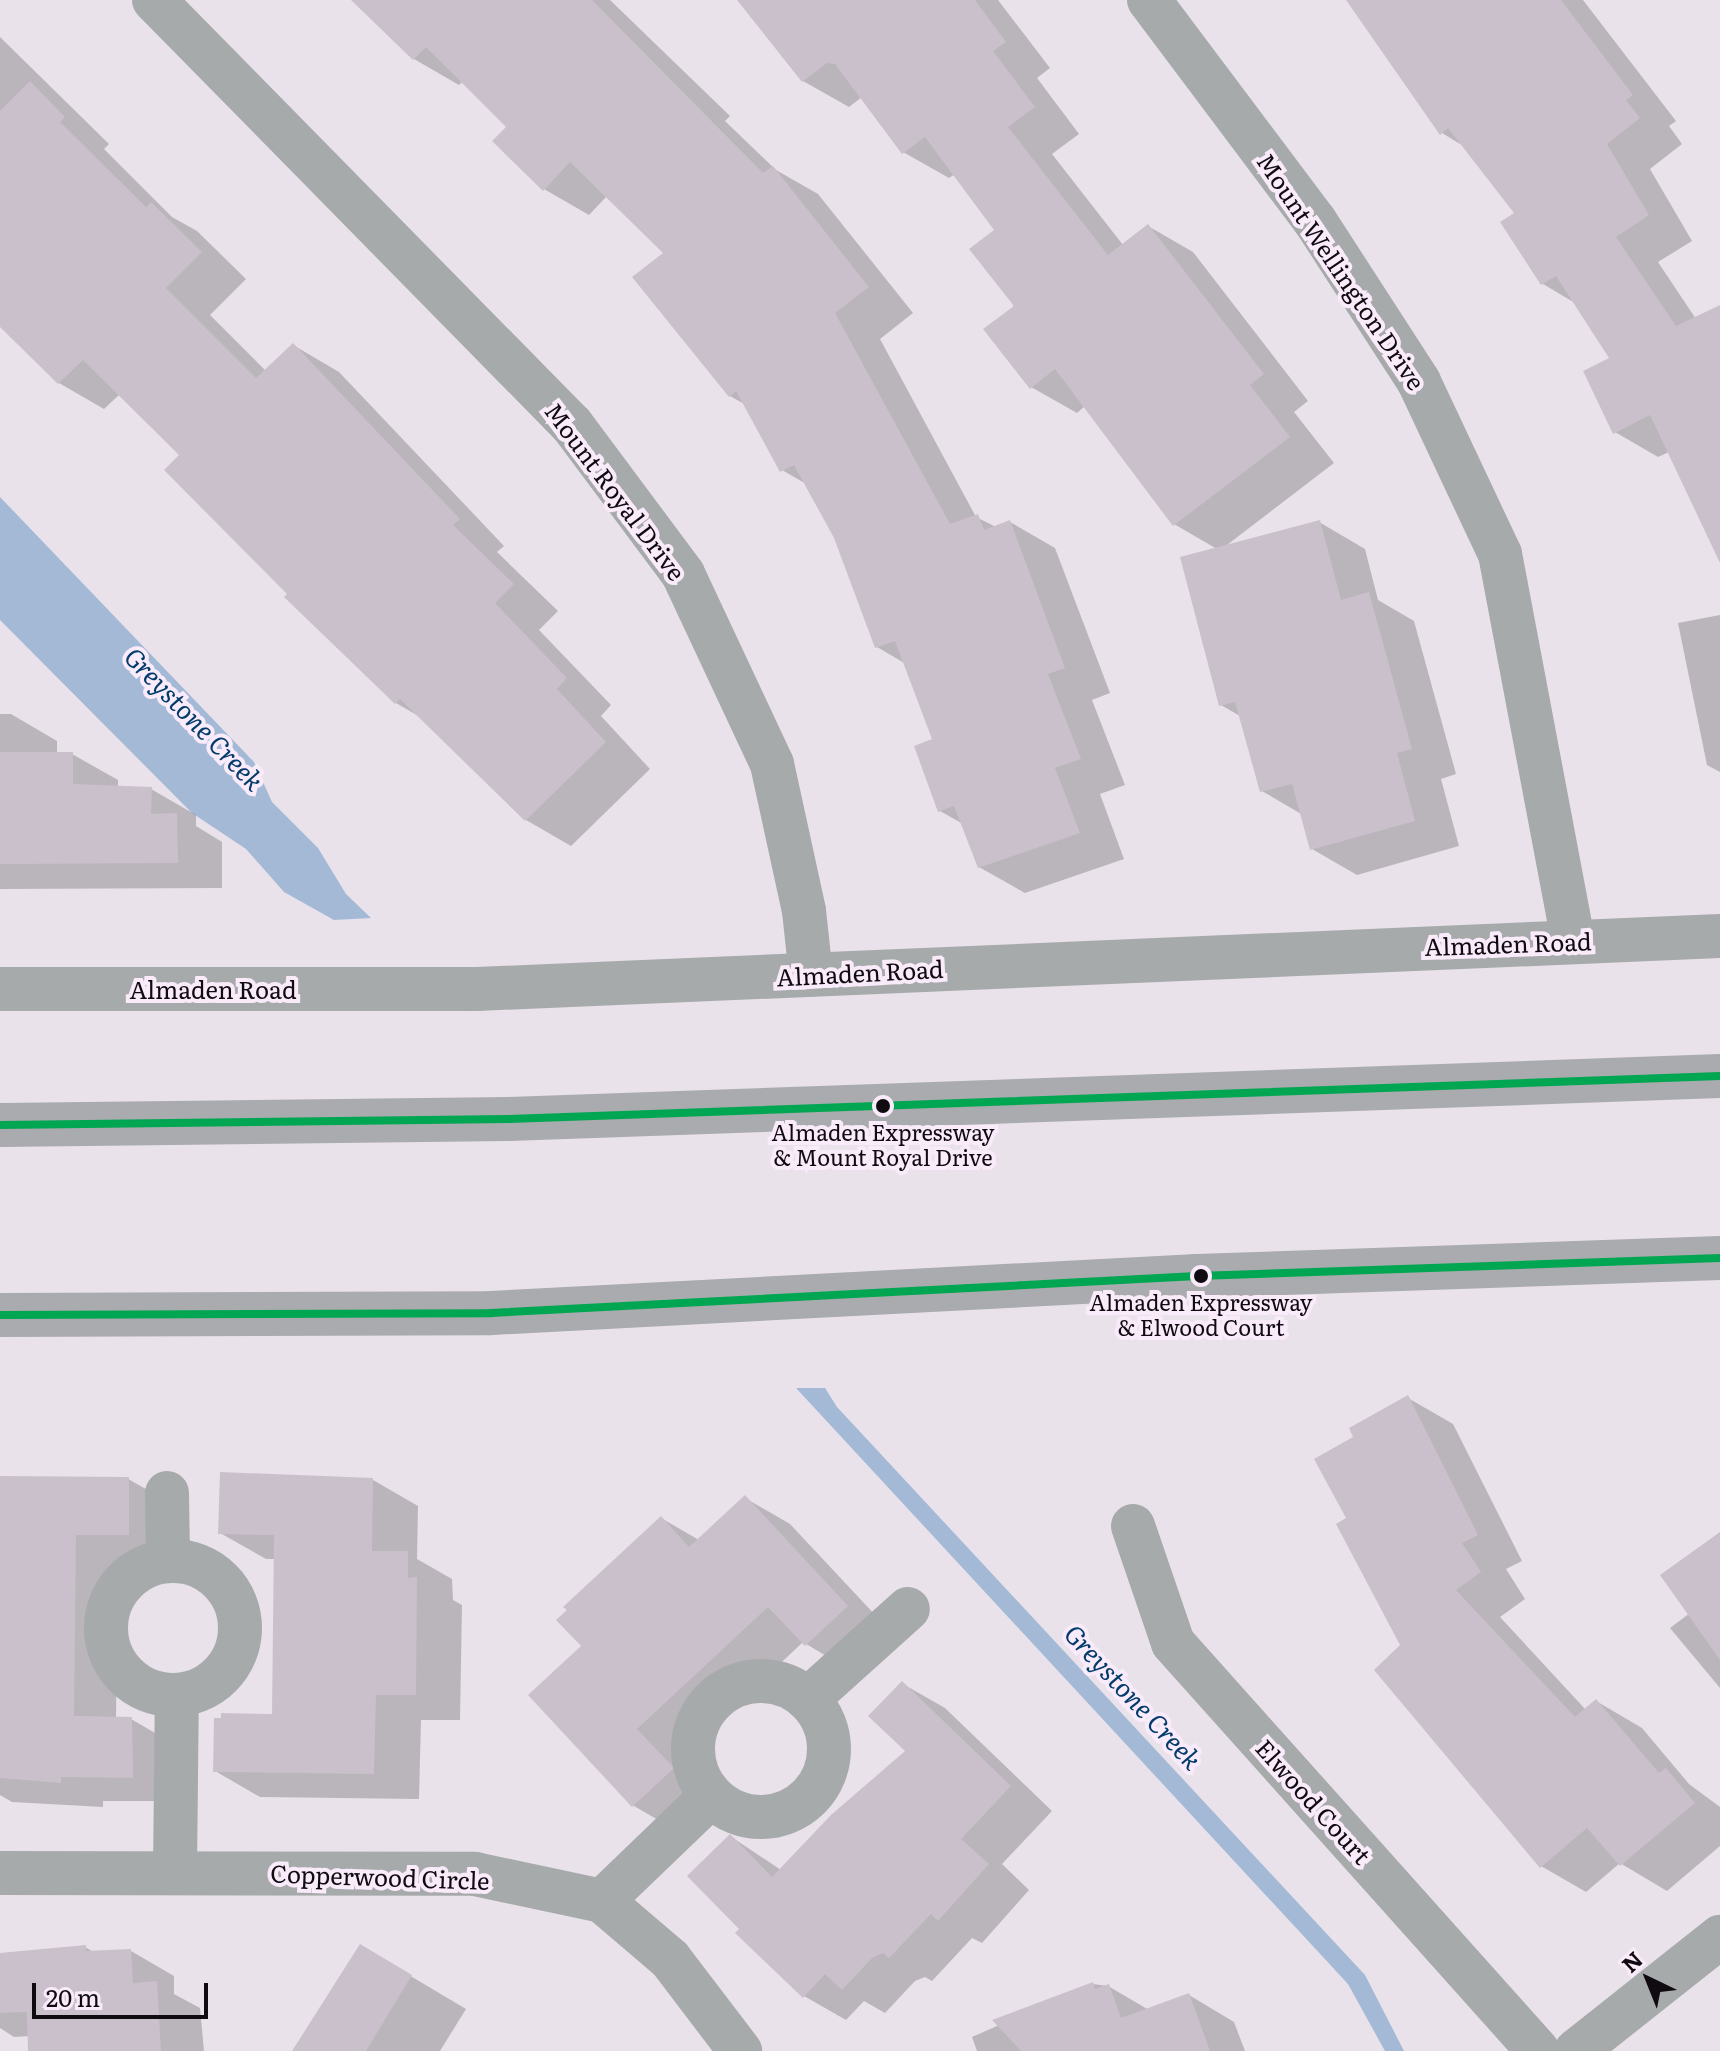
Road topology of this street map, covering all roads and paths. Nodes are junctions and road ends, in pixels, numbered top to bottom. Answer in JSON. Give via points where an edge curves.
{"nodes":[{"id":1,"x":154,"y":0,"type":"edge"},
{"id":2,"x":1149,"y":0,"type":"edge"},
{"id":3,"x":1720,"y":936,"type":"edge"},
{"id":4,"x":1573,"y":939,"type":"junction"},
{"id":5,"x":811,"y":975,"type":"junction"},
{"id":6,"x":0,"y":989,"type":"edge"},
{"id":7,"x":1720,"y":1076,"type":"edge"},
{"id":8,"x":0,"y":1125,"type":"edge"},
{"id":9,"x":1720,"y":1258,"type":"edge"},
{"id":10,"x":0,"y":1315,"type":"edge"},
{"id":11,"x":167,"y":1493,"type":"dead end"},
{"id":12,"x":1133,"y":1526,"type":"dead end"},
{"id":13,"x":168,"y":1560,"type":"junction"},
{"id":14,"x":908,"y":1609,"type":"dead end"},
{"id":15,"x":177,"y":1696,"type":"junction"},
{"id":16,"x":809,"y":1698,"type":"junction"},
{"id":17,"x":711,"y":1796,"type":"junction"},
{"id":18,"x":0,"y":1873,"type":"edge"},
{"id":19,"x":175,"y":1873,"type":"junction"},
{"id":20,"x":602,"y":1901,"type":"junction"},
{"id":21,"x":1720,"y":1937,"type":"edge"},
{"id":22,"x":740,"y":2051,"type":"edge"},
{"id":23,"x":1538,"y":2051,"type":"edge"},
{"id":24,"x":1576,"y":2051,"type":"edge"}],
"edges":[{"from":1,"to":5,"type":"street","name":"Mount Royal Drive","via":[[572,425],[683,574],[772,764],[804,911]]},
{"from":2,"to":4,"type":"street","name":"Mount Wellington Drive","via":[[1315,221],[1419,382],[1500,554]]},
{"from":3,"to":4,"type":"street","name":"Almaden Road"},
{"from":4,"to":5,"type":"street","name":"Almaden Road"},
{"from":5,"to":6,"type":"street","name":"Almaden Road","via":[[477,989]]},
{"from":7,"to":8,"type":"main road","via":[[524,1119]]},
{"from":9,"to":10,"type":"main road","via":[[1197,1276],[491,1313]]},
{"from":11,"to":13,"type":"street"},
{"from":12,"to":23,"type":"street","name":"Elwood Court","via":[[1173,1643]]},
{"from":13,"to":15,"type":"street","via":[[209,1570],[236,1603],[241,1624],[238,1645],[223,1673],[197,1691]]},
{"from":13,"to":15,"type":"street","via":[[125,1579],[105,1621],[106,1645],[116,1666],[153,1694]]},
{"from":14,"to":16,"type":"street"},
{"from":15,"to":19,"type":"street"},
{"from":16,"to":17,"type":"street","via":[[766,1680],[721,1693],[694,1731],[698,1777]]},
{"from":16,"to":17,"type":"street","via":[[829,1736],[829,1759],[809,1797],[792,1811],[748,1817]]},
{"from":17,"to":20,"type":"street"},
{"from":18,"to":19,"type":"street","name":"Copperwood Circle"},
{"from":19,"to":20,"type":"street","name":"Copperwood Circle","via":[[475,1874]]},
{"from":20,"to":22,"type":"street","name":"Copperwood Circle","via":[[670,1959]]},
{"from":21,"to":24,"type":"street"}]}
